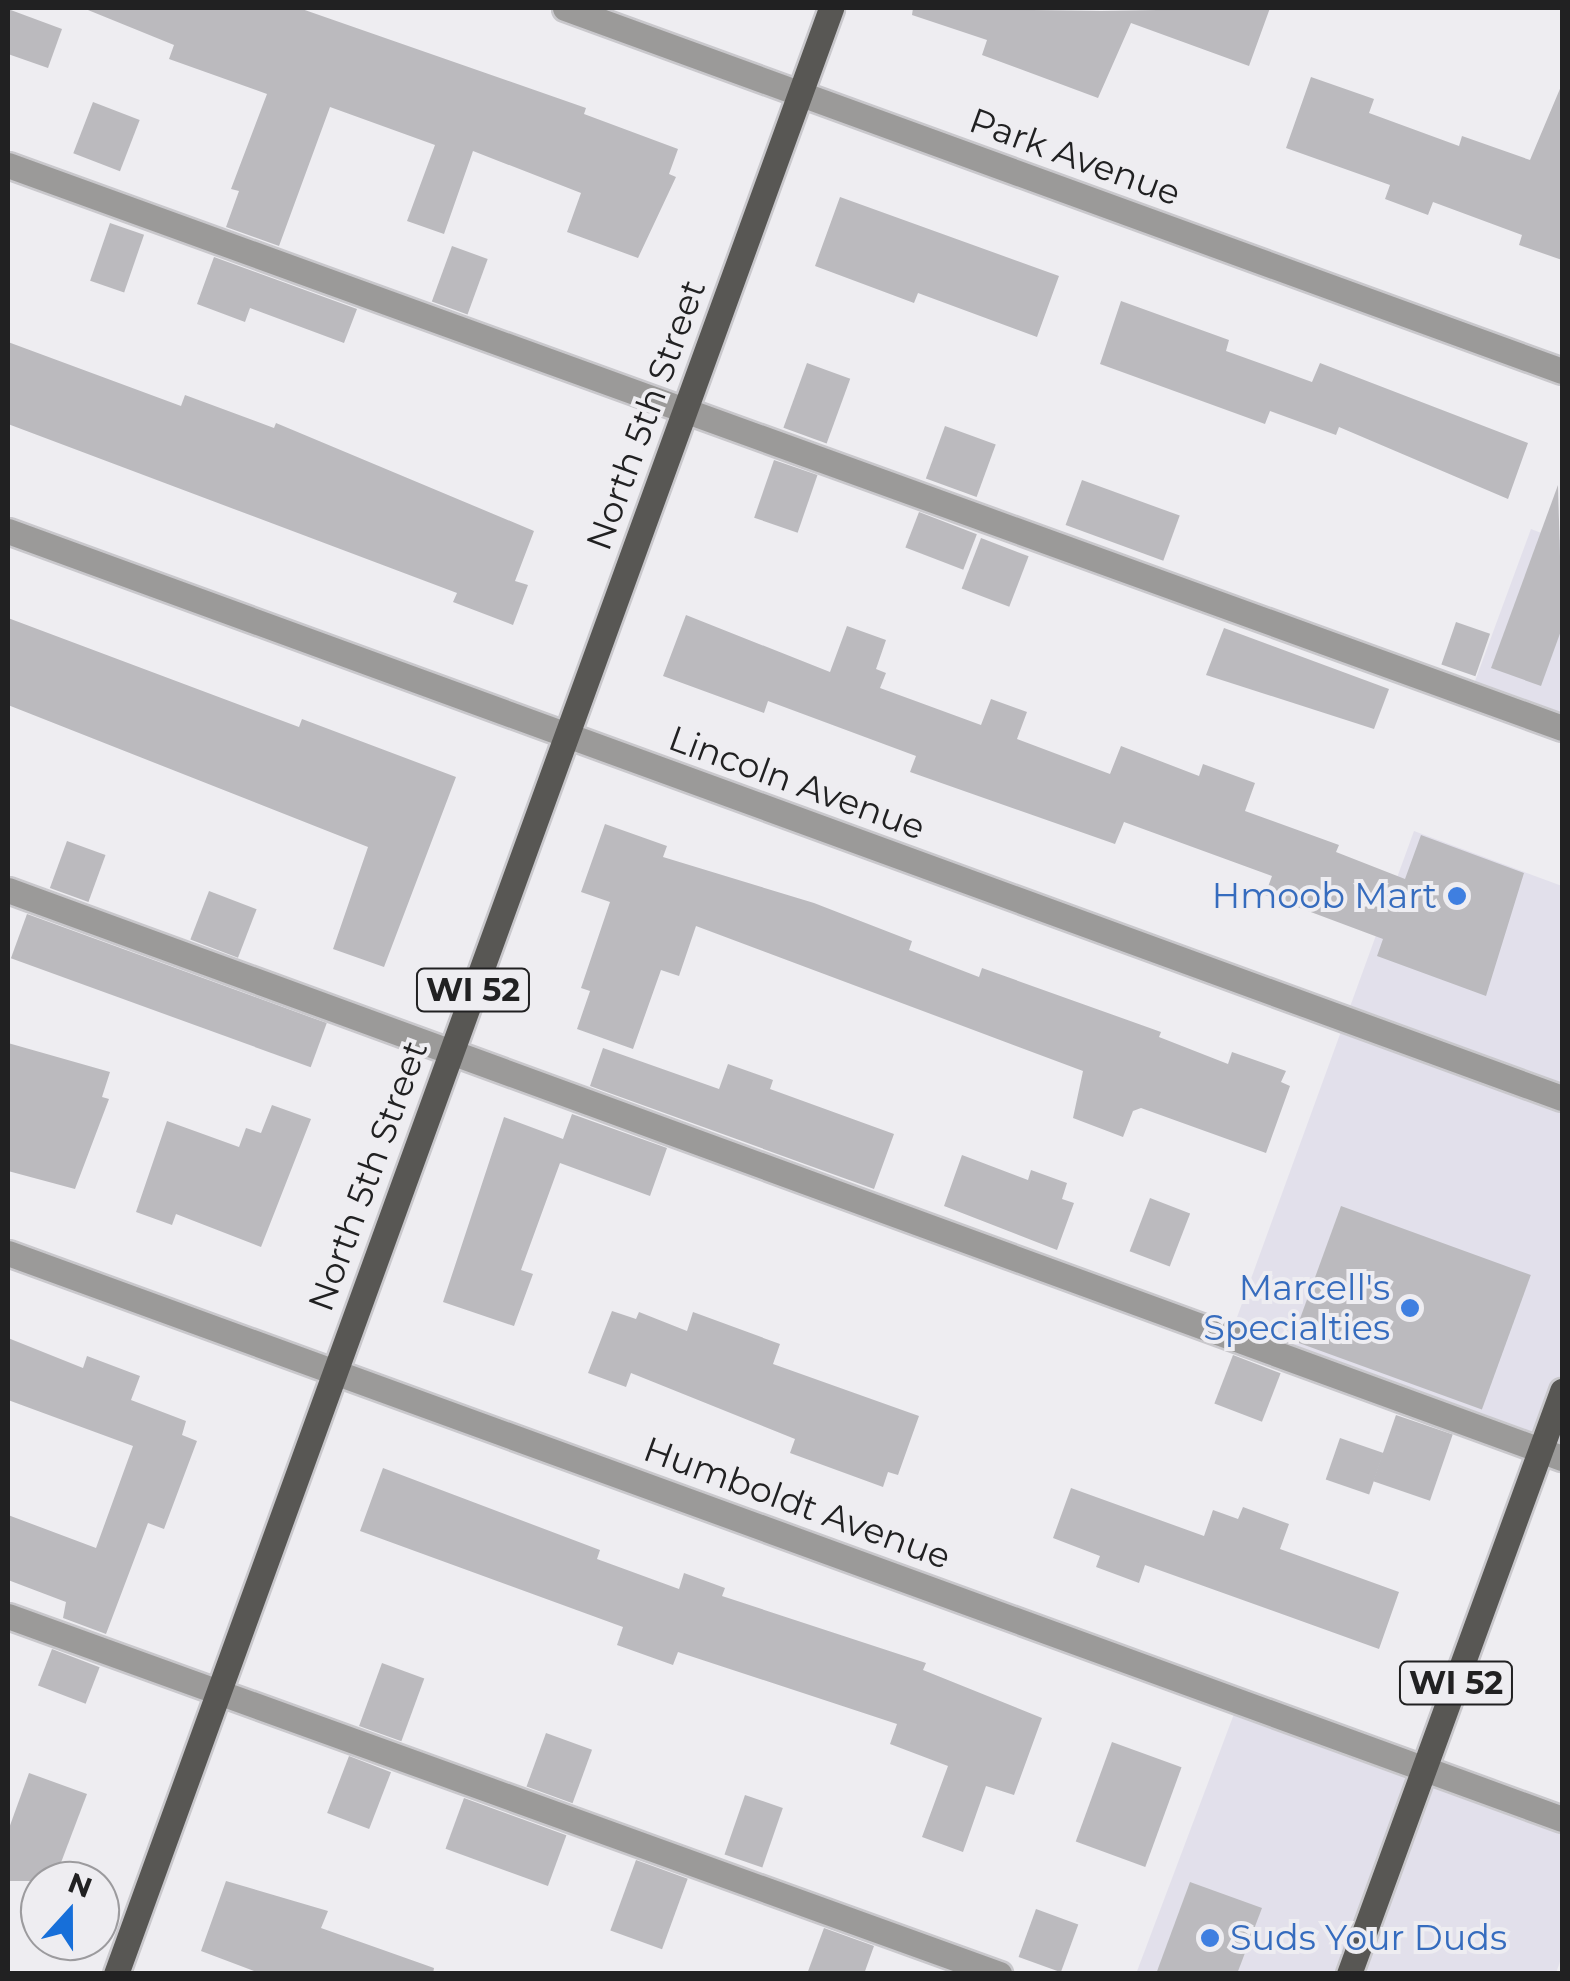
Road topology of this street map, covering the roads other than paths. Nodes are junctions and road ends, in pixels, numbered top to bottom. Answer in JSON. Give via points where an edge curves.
{"nodes":[{"id":1,"x":564,"y":8,"type":"edge"},
{"id":2,"x":831,"y":8,"type":"edge"},
{"id":3,"x":800,"y":94,"type":"junction"},
{"id":4,"x":8,"y":165,"type":"edge"},
{"id":5,"x":1562,"y":371,"type":"edge"},
{"id":6,"x":684,"y":410,"type":"junction"},
{"id":7,"x":8,"y":531,"type":"edge"},
{"id":8,"x":1562,"y":728,"type":"edge"},
{"id":9,"x":566,"y":736,"type":"junction"},
{"id":10,"x":8,"y":890,"type":"edge"},
{"id":11,"x":451,"y":1051,"type":"junction"},
{"id":12,"x":1562,"y":1098,"type":"edge"},
{"id":13,"x":8,"y":1253,"type":"edge"},
{"id":14,"x":334,"y":1372,"type":"junction"},
{"id":15,"x":1562,"y":1391,"type":"edge"},
{"id":16,"x":1552,"y":1455,"type":"edge"},
{"id":17,"x":8,"y":1616,"type":"edge"},
{"id":18,"x":218,"y":1693,"type":"junction"},
{"id":19,"x":1425,"y":1769,"type":"junction"},
{"id":20,"x":1562,"y":1819,"type":"edge"},
{"id":21,"x":116,"y":1974,"type":"edge"},
{"id":22,"x":999,"y":1974,"type":"edge"},
{"id":23,"x":1349,"y":1974,"type":"edge"}],
"edges":[{"from":1,"to":3,"type":"street","name":"Park Avenue"},
{"from":2,"to":3,"type":"main road","name":"North 5th Street","number":"WI 52"},
{"from":3,"to":5,"type":"street","name":"Park Avenue"},
{"from":3,"to":6,"type":"main road","name":"North 5th Street","number":"WI 52"},
{"from":4,"to":6,"type":"street"},
{"from":6,"to":8,"type":"street"},
{"from":6,"to":9,"type":"main road","name":"North 5th Street","number":"WI 52"},
{"from":7,"to":9,"type":"street","name":"Lincoln Avenue"},
{"from":9,"to":11,"type":"main road","name":"North 5th Street","number":"WI 52"},
{"from":9,"to":12,"type":"street","name":"Lincoln Avenue"},
{"from":10,"to":11,"type":"street"},
{"from":11,"to":14,"type":"main road","name":"North 5th Street","number":"WI 52"},
{"from":11,"to":16,"type":"street"},
{"from":13,"to":14,"type":"street","name":"Humboldt Avenue"},
{"from":14,"to":18,"type":"main road","name":"North 5th Street","number":"WI 52"},
{"from":14,"to":19,"type":"street","name":"Humboldt Avenue"},
{"from":15,"to":16,"type":"main road","number":"WI 52"},
{"from":16,"to":19,"type":"main road","number":"WI 52"},
{"from":17,"to":18,"type":"street"},
{"from":18,"to":21,"type":"main road","name":"North 5th Street","number":"WI 52"},
{"from":18,"to":22,"type":"street"},
{"from":19,"to":20,"type":"street","name":"Humboldt Avenue"},
{"from":19,"to":23,"type":"main road","number":"WI 52"}]}
